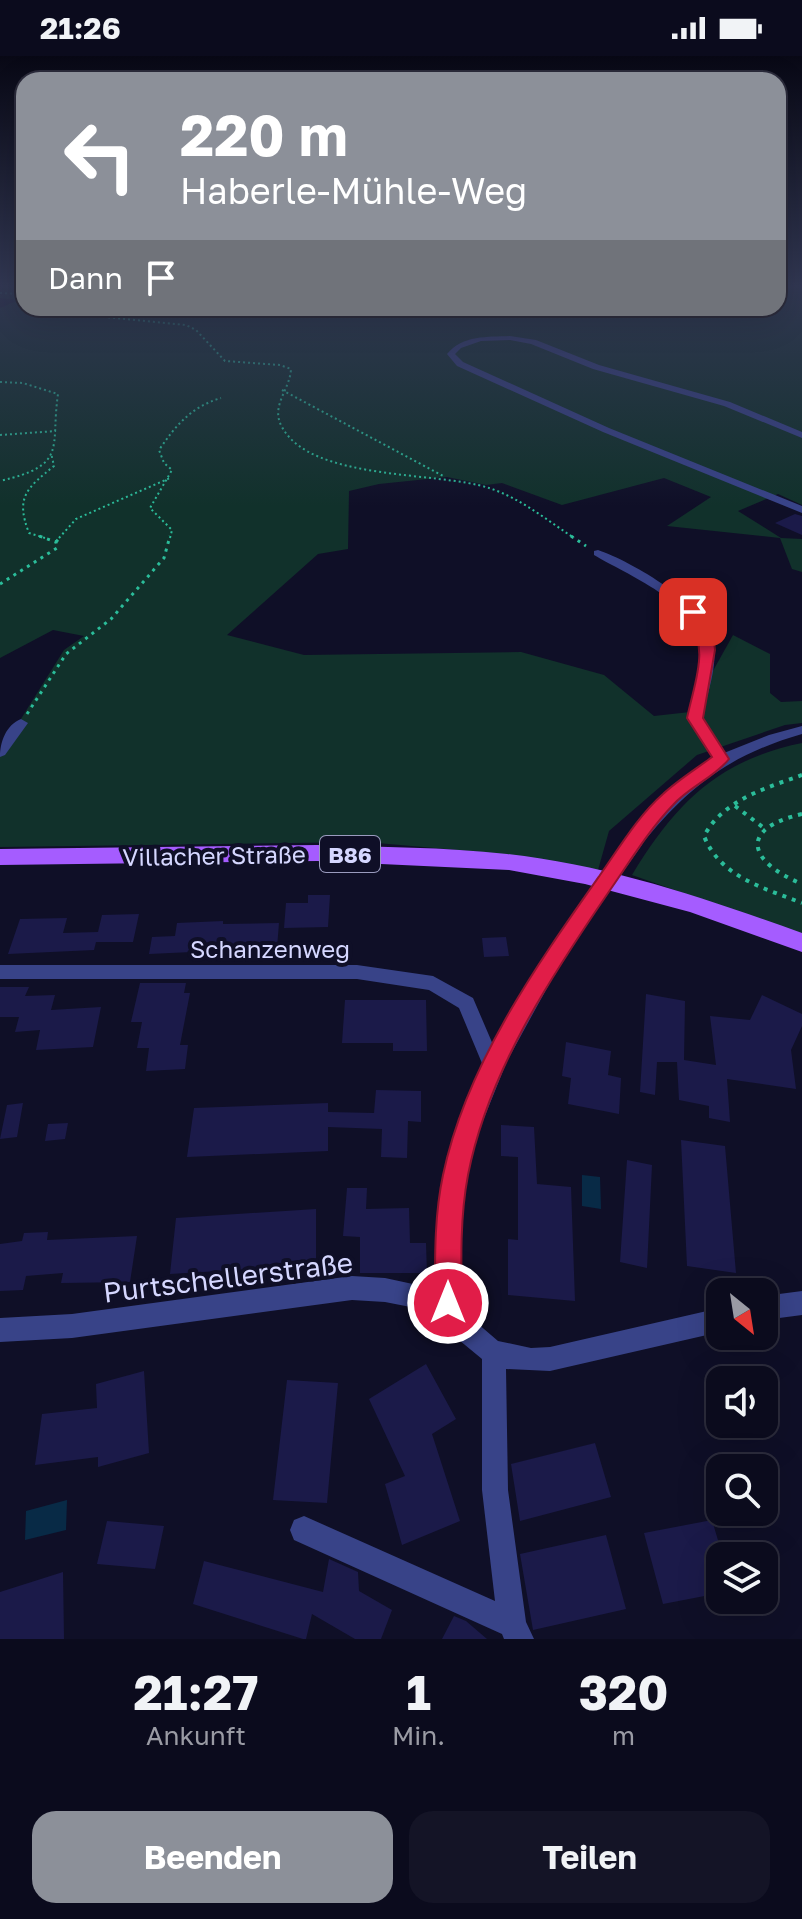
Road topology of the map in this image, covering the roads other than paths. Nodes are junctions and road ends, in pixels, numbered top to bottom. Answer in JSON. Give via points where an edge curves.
{"nodes":[{"id":1,"x":454,"y":358,"type":"edge"},
{"id":2,"x":571,"y":358,"type":"edge"},
{"id":3,"x":802,"y":435,"type":"edge"},
{"id":4,"x":802,"y":513,"type":"edge"},
{"id":5,"x":598,"y":553,"type":"road end"},
{"id":6,"x":21,"y":723,"type":"road end"},
{"id":7,"x":802,"y":730,"type":"edge"},
{"id":8,"x":0,"y":752,"type":"edge"},
{"id":9,"x":721,"y":759,"type":"junction"},
{"id":10,"x":0,"y":857,"type":"edge"},
{"id":11,"x":801,"y":944,"type":"edge"},
{"id":12,"x":0,"y":972,"type":"edge"},
{"id":13,"x":493,"y":1066,"type":"junction"},
{"id":14,"x":448,"y":1303,"type":"junction"},
{"id":15,"x":802,"y":1303,"type":"edge"},
{"id":16,"x":778,"y":1306,"type":"edge"},
{"id":17,"x":706,"y":1323,"type":"edge"},
{"id":18,"x":0,"y":1330,"type":"edge"},
{"id":19,"x":494,"y":1355,"type":"junction"},
{"id":20,"x":304,"y":1530,"type":"dead end"},
{"id":21,"x":515,"y":1632,"type":"edge"}],
"edges":[{"from":1,"to":4,"type":"street"},
{"from":2,"to":3,"type":"street","via":[[727,404]]},
{"from":5,"to":9,"type":"street","via":[[693,612],[706,632],[708,650],[695,718]]},
{"from":6,"to":8,"type":"street"},
{"from":7,"to":9,"type":"street"},
{"from":9,"to":13,"type":"street","bridge":true,"via":[[668,799],[635,841],[561,946]]},
{"from":10,"to":11,"type":"main road","name":"Villacher Straße","number":"B86","via":[[317,853],[509,862],[694,904]]},
{"from":12,"to":13,"type":"street","name":"Schanzenweg","via":[[357,972],[433,983],[466,1003]]},
{"from":13,"to":14,"type":"street","via":[[455,1176]]},
{"from":14,"to":18,"type":"street","name":"Purtschellerstraße","via":[[352,1288],[72,1326]]},
{"from":14,"to":19,"type":"street","via":[[476,1342]]},
{"from":15,"to":16,"type":"street"},
{"from":17,"to":19,"type":"street","via":[[550,1359]]},
{"from":19,"to":21,"type":"street","via":[[495,1490]]},
{"from":20,"to":21,"type":"street"}]}
